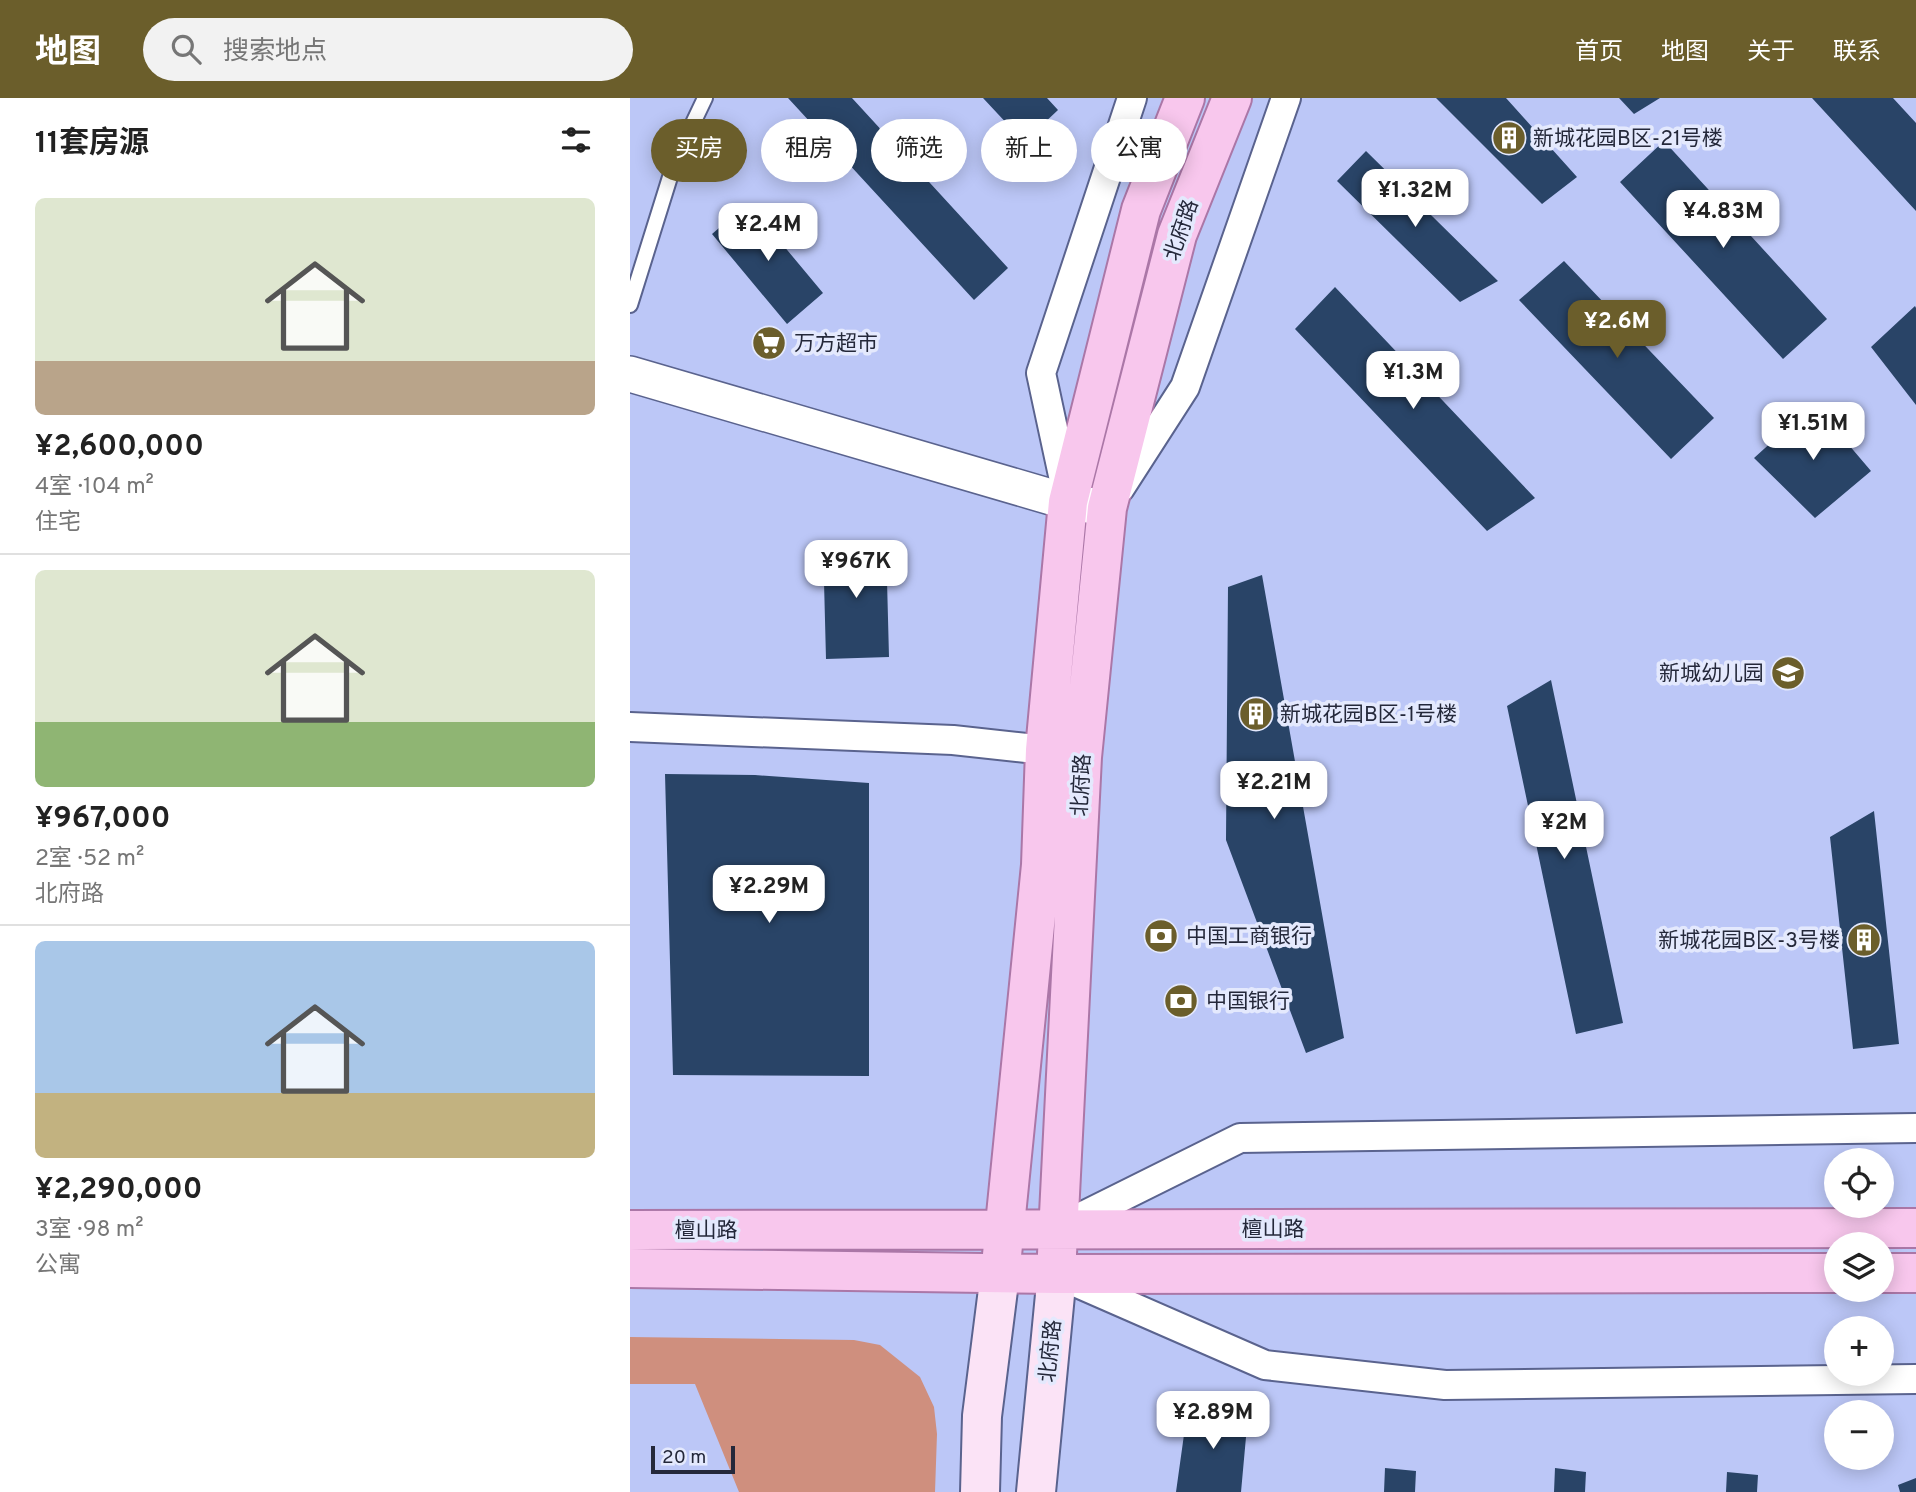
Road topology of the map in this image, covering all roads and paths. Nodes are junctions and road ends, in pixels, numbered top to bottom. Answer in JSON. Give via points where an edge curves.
{"nodes":[{"id":1,"x":705,"y":98,"type":"edge"},
{"id":2,"x":1132,"y":98,"type":"edge"},
{"id":3,"x":1185,"y":98,"type":"edge"},
{"id":4,"x":1232,"y":98,"type":"edge"},
{"id":5,"x":1286,"y":98,"type":"edge"},
{"id":6,"x":630,"y":305,"type":"edge"},
{"id":7,"x":630,"y":374,"type":"edge"},
{"id":8,"x":1068,"y":502,"type":"junction"},
{"id":9,"x":1107,"y":509,"type":"junction"},
{"id":10,"x":630,"y":727,"type":"edge"},
{"id":11,"x":1045,"y":750,"type":"junction"},
{"id":12,"x":1916,"y":1128,"type":"edge"},
{"id":13,"x":1916,"y":1228,"type":"edge"},
{"id":14,"x":1006,"y":1229,"type":"junction"},
{"id":15,"x":1057,"y":1229,"type":"junction"},
{"id":16,"x":630,"y":1230,"type":"edge"},
{"id":17,"x":630,"y":1268,"type":"edge"},
{"id":18,"x":1824,"y":1273,"type":"edge"},
{"id":19,"x":1894,"y":1273,"type":"edge"},
{"id":20,"x":1916,"y":1273,"type":"edge"},
{"id":21,"x":1000,"y":1274,"type":"junction"},
{"id":22,"x":1057,"y":1274,"type":"junction"},
{"id":23,"x":1916,"y":1380,"type":"edge"},
{"id":24,"x":980,"y":1492,"type":"edge"},
{"id":25,"x":1036,"y":1492,"type":"edge"}],
"edges":[{"from":1,"to":6,"type":"lane","via":[[675,161]]},
{"from":2,"to":8,"type":"street","via":[[1041,373]]},
{"from":3,"to":8,"type":"main road","name":"北府路","via":[[1141,210]]},
{"from":4,"to":9,"type":"main road","name":"北府路","via":[[1177,235]]},
{"from":5,"to":9,"type":"street","via":[[1185,387]]},
{"from":7,"to":8,"type":"street"},
{"from":8,"to":9,"type":"street"},
{"from":8,"to":11,"type":"main road","name":"北府路"},
{"from":9,"to":15,"type":"main road","name":"北府路","via":[[1082,757]]},
{"from":10,"to":11,"type":"street","via":[[953,740]]},
{"from":11,"to":14,"type":"main road","name":"北府路","via":[[1041,864]]},
{"from":12,"to":15,"type":"street","via":[[1240,1138]]},
{"from":13,"to":15,"type":"main road","name":"檀山路"},
{"from":14,"to":15,"type":"main road","name":"檀山路"},
{"from":14,"to":16,"type":"main road","name":"檀山路"},
{"from":14,"to":21,"type":"main road","name":"北府路"},
{"from":15,"to":22,"type":"main road","name":"北府路"},
{"from":17,"to":21,"type":"main road","name":"檀山路"},
{"from":18,"to":22,"type":"main road","name":"檀山路"},
{"from":19,"to":20,"type":"main road"},
{"from":21,"to":22,"type":"main road","name":"檀山路"},
{"from":21,"to":24,"type":"main road","name":"北府路","via":[[982,1416]]},
{"from":22,"to":23,"type":"street","via":[[1265,1365],[1445,1385]]},
{"from":22,"to":25,"type":"main road","name":"北府路"}]}
